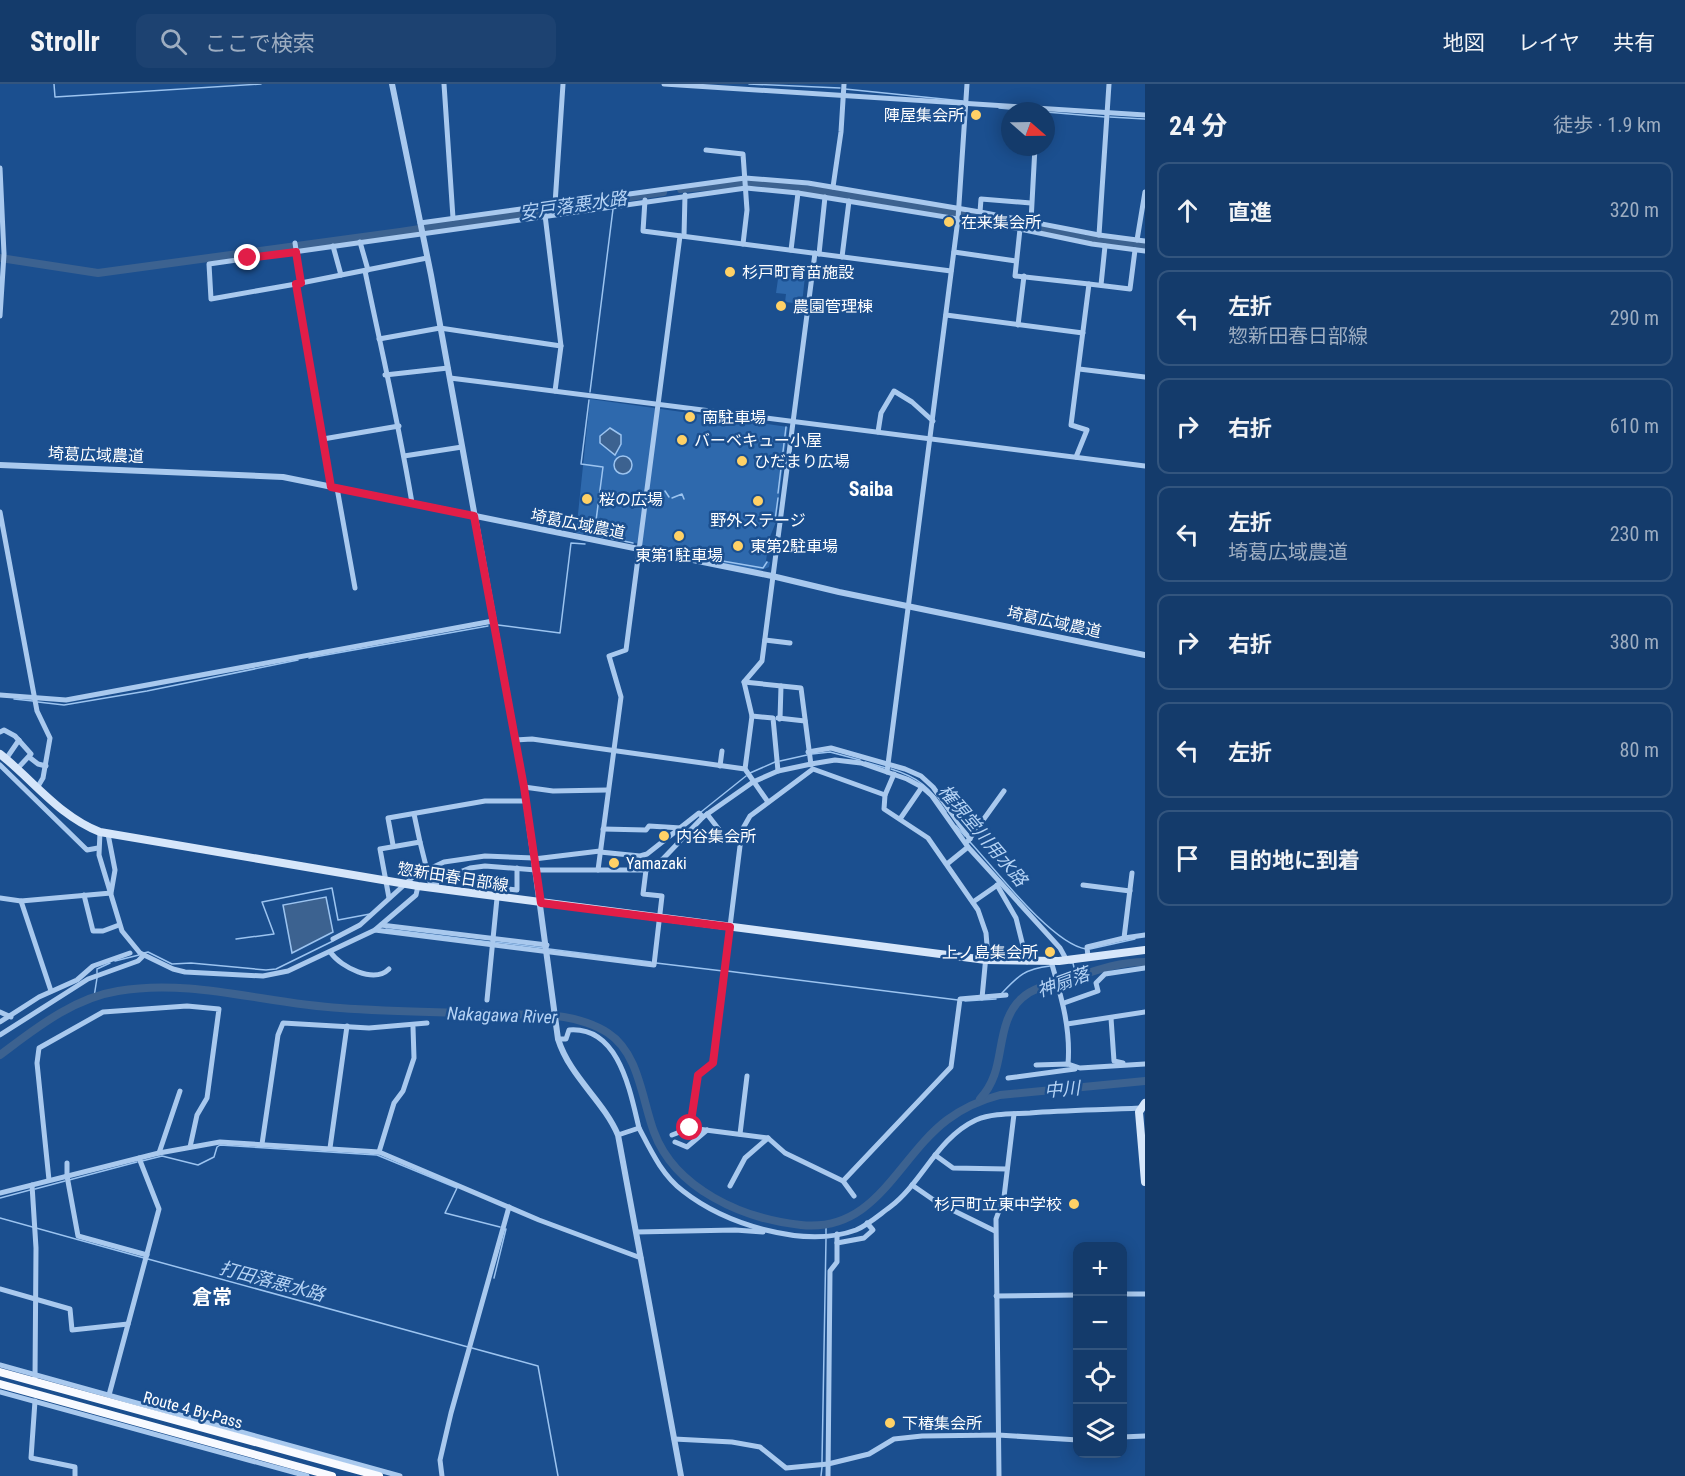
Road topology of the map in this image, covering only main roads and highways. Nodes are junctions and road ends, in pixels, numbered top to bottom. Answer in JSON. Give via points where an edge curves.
{"nodes":[{"id":1,"x":2,"y":759,"type":"edge"},
{"id":2,"x":1145,"y":950,"type":"edge"},
{"id":3,"x":1142,"y":1106,"type":"edge"},
{"id":4,"x":1144,"y":1150,"type":"edge"},
{"id":5,"x":1145,"y":1182,"type":"edge"},
{"id":6,"x":0,"y":1372,"type":"edge"},
{"id":7,"x":0,"y":1384,"type":"edge"},
{"id":8,"x":332,"y":1476,"type":"edge"},
{"id":9,"x":379,"y":1476,"type":"edge"}],
"edges":[{"from":1,"to":2,"type":"main road","name":"惣新田春日部線","via":[[62,811],[104,833],[409,885],[437,884],[497,898],[986,960],[1051,961]]},
{"from":3,"to":4,"type":"main road"},
{"from":4,"to":5,"type":"main road"},
{"from":6,"to":9,"type":"highway","name":"Route 4 By-Pass","via":[[35,1378]]},
{"from":7,"to":8,"type":"highway","name":"Route 4 By-Pass"}]}
